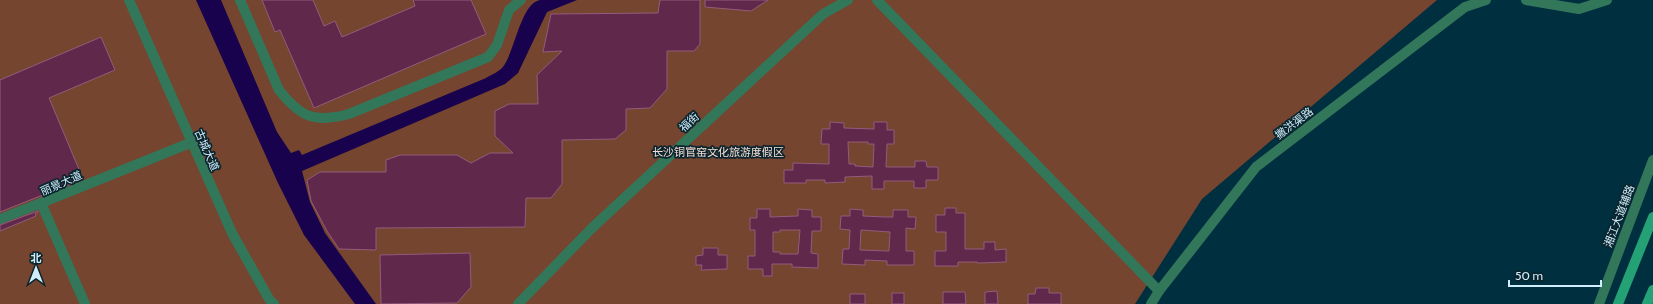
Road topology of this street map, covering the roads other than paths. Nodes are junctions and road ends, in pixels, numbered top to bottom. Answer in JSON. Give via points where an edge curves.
{"nodes":[{"id":1,"x":129,"y":0,"type":"edge"},
{"id":2,"x":240,"y":0,"type":"edge"},
{"id":3,"x":520,"y":0,"type":"edge"},
{"id":4,"x":848,"y":0,"type":"edge"},
{"id":5,"x":877,"y":0,"type":"edge"},
{"id":6,"x":1486,"y":0,"type":"edge"},
{"id":7,"x":1526,"y":0,"type":"edge"},
{"id":8,"x":1607,"y":0,"type":"edge"},
{"id":9,"x":190,"y":142,"type":"junction"},
{"id":10,"x":1653,"y":160,"type":"edge"},
{"id":11,"x":41,"y":203,"type":"junction"},
{"id":12,"x":1653,"y":217,"type":"edge"},
{"id":13,"x":0,"y":219,"type":"edge"},
{"id":14,"x":1159,"y":290,"type":"junction"},
{"id":15,"x":1653,"y":290,"type":"edge"},
{"id":16,"x":85,"y":304,"type":"edge"},
{"id":17,"x":274,"y":304,"type":"edge"},
{"id":18,"x":518,"y":304,"type":"edge"},
{"id":19,"x":1151,"y":304,"type":"edge"},
{"id":20,"x":1599,"y":304,"type":"edge"},
{"id":21,"x":1618,"y":304,"type":"edge"},
{"id":22,"x":1647,"y":304,"type":"edge"}],
"edges":[{"from":1,"to":9,"type":"street","name":"古城大道"},
{"from":2,"to":3,"type":"street","via":[[279,90],[289,103],[301,112],[313,117],[330,119],[349,114],[488,57],[497,45],[509,10]]},
{"from":4,"to":18,"type":"street","name":"福街","via":[[823,14],[800,35],[592,228]]},
{"from":5,"to":14,"type":"street"},
{"from":6,"to":14,"type":"street","name":"撇洪渠路","via":[[1465,7],[1256,167]]},
{"from":7,"to":8,"type":"street","via":[[1579,9]]},
{"from":9,"to":11,"type":"street","name":"丽景大道"},
{"from":9,"to":17,"type":"street","name":"古城大道","via":[[232,234]]},
{"from":10,"to":20,"type":"street","name":"湘江大道辅路"},
{"from":11,"to":13,"type":"street"},
{"from":11,"to":16,"type":"street","name":"丽景大道"},
{"from":12,"to":21,"type":"main road"},
{"from":14,"to":19,"type":"street","name":"撇洪渠路"},
{"from":15,"to":22,"type":"main road"}]}
